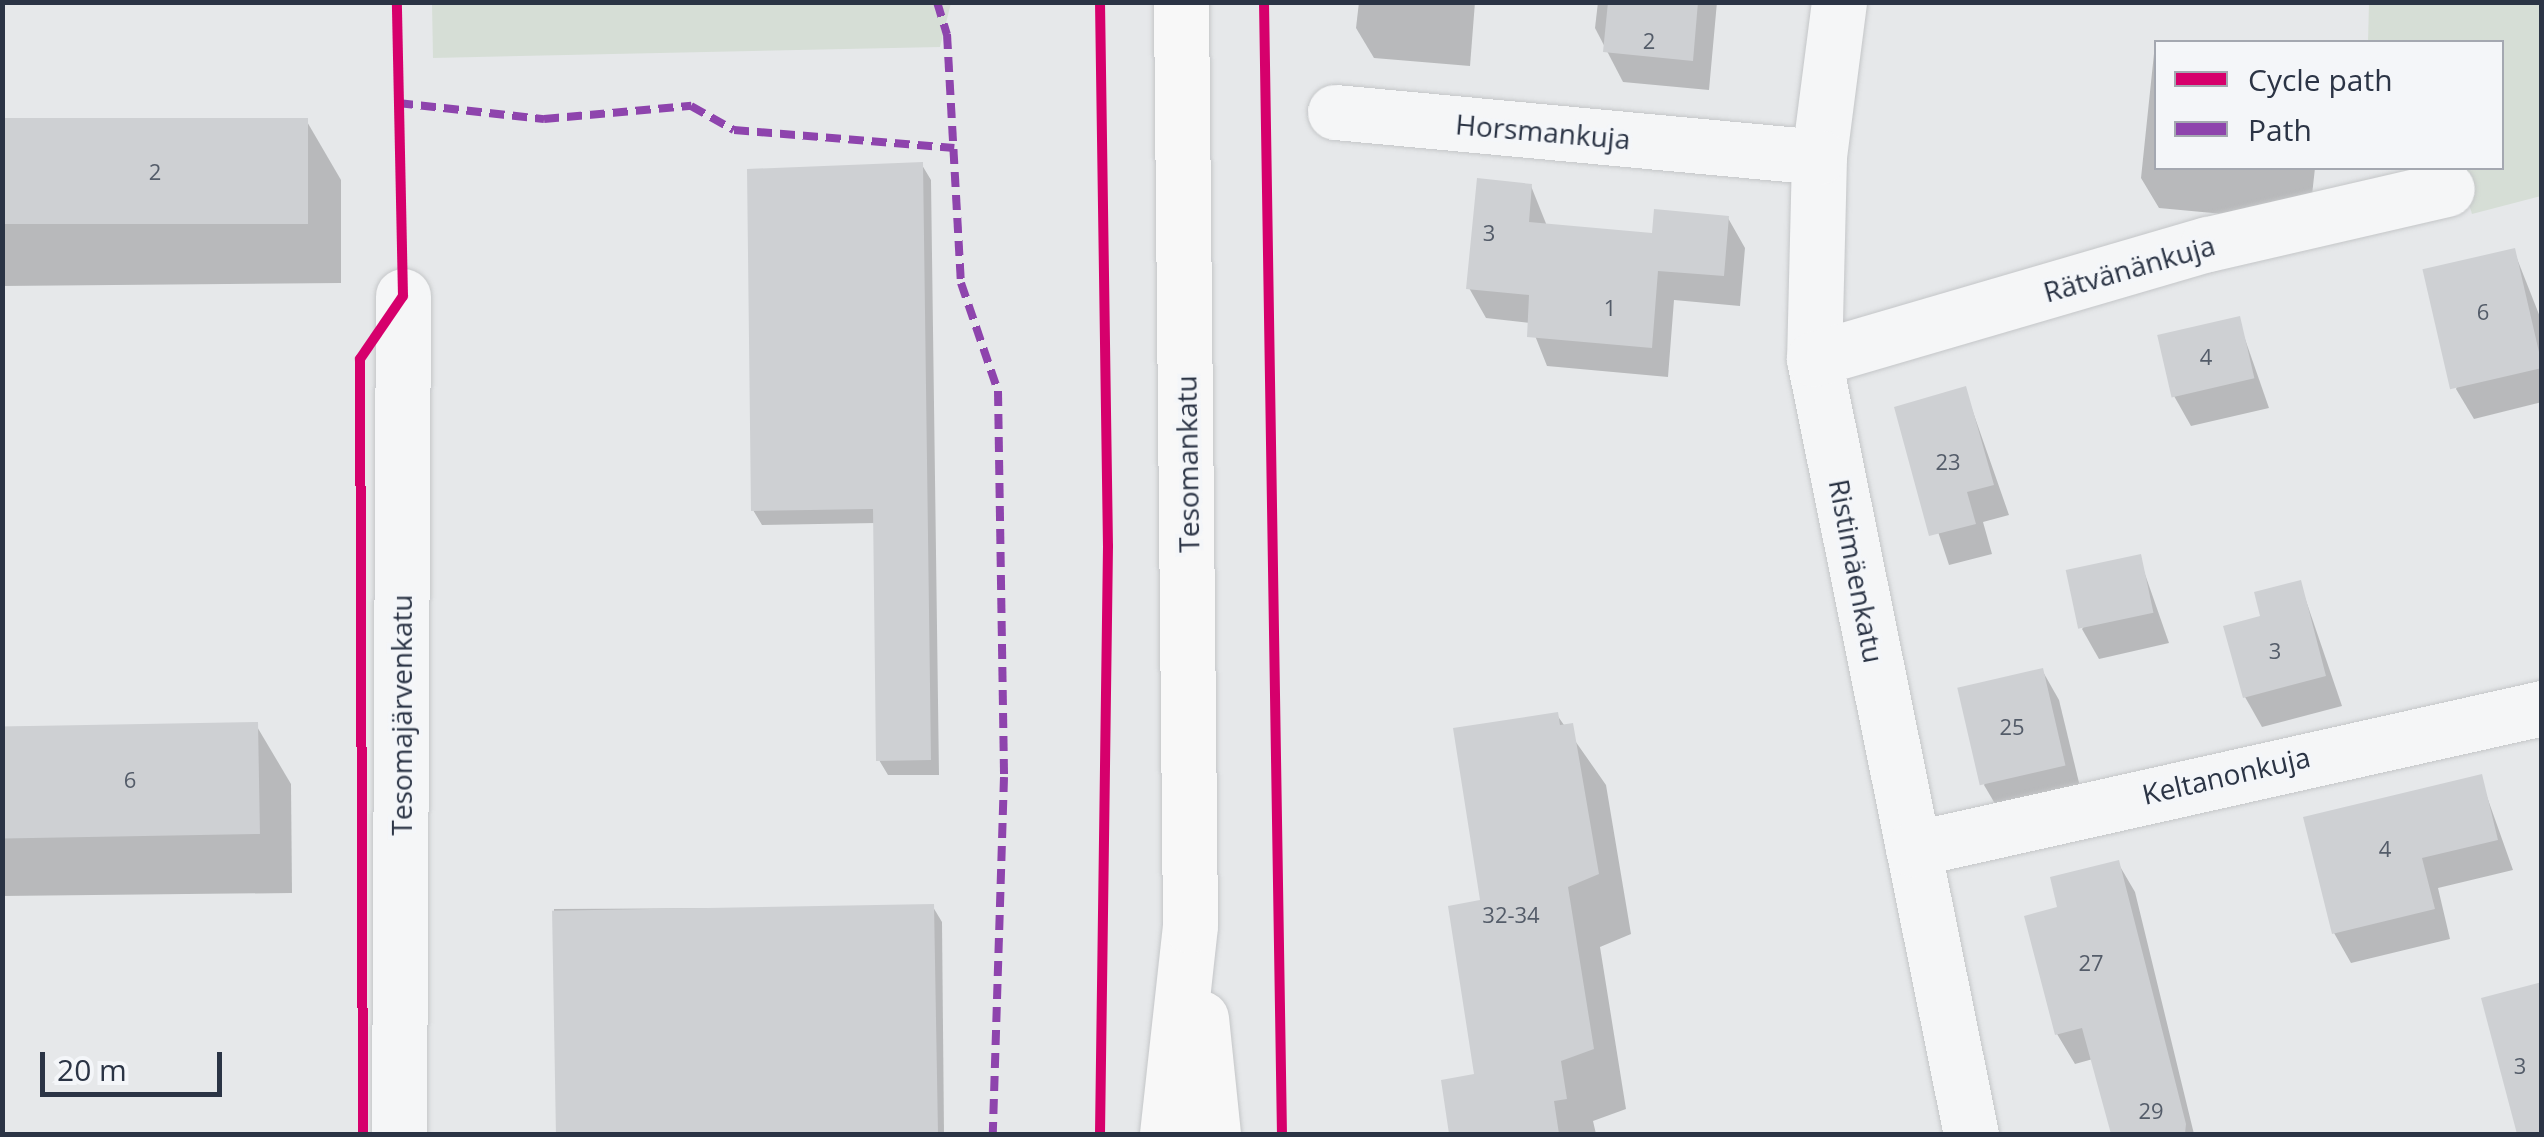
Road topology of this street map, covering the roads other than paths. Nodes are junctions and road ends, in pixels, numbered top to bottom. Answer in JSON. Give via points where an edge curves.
{"nodes":[{"id":1,"x":1181,"y":2,"type":"edge"},
{"id":2,"x":1839,"y":2,"type":"edge"},
{"id":3,"x":1334,"y":112,"type":"dead end"},
{"id":4,"x":1819,"y":157,"type":"junction"},
{"id":5,"x":2447,"y":189,"type":"dead end"},
{"id":6,"x":403,"y":296,"type":"dead end"},
{"id":7,"x":1814,"y":359,"type":"junction"},
{"id":8,"x":2542,"y":708,"type":"edge"},
{"id":9,"x":1913,"y":849,"type":"junction"},
{"id":10,"x":1190,"y":926,"type":"junction"},
{"id":11,"x":399,"y":1134,"type":"edge"},
{"id":12,"x":1167,"y":1134,"type":"edge"},
{"id":13,"x":1214,"y":1134,"type":"edge"},
{"id":14,"x":1971,"y":1134,"type":"edge"}],
"edges":[{"from":1,"to":10,"type":"main road","name":"Tesomankatu"},
{"from":2,"to":4,"type":"street","name":"Ristimäenkatu"},
{"from":3,"to":4,"type":"street","name":"Horsmankuja"},
{"from":4,"to":7,"type":"street","name":"Ristimäenkatu"},
{"from":5,"to":7,"type":"street","name":"Rätvänänkuja","via":[[2208,244]]},
{"from":6,"to":11,"type":"street","name":"Tesomajärvenkatu"},
{"from":7,"to":9,"type":"street","name":"Ristimäenkatu"},
{"from":8,"to":9,"type":"street","name":"Keltanonkuja"},
{"from":9,"to":14,"type":"street","name":"Ristimäenkatu"},
{"from":10,"to":12,"type":"main road","name":"Tesomankatu"},
{"from":10,"to":13,"type":"main road","name":"Tesomankatu"}]}
